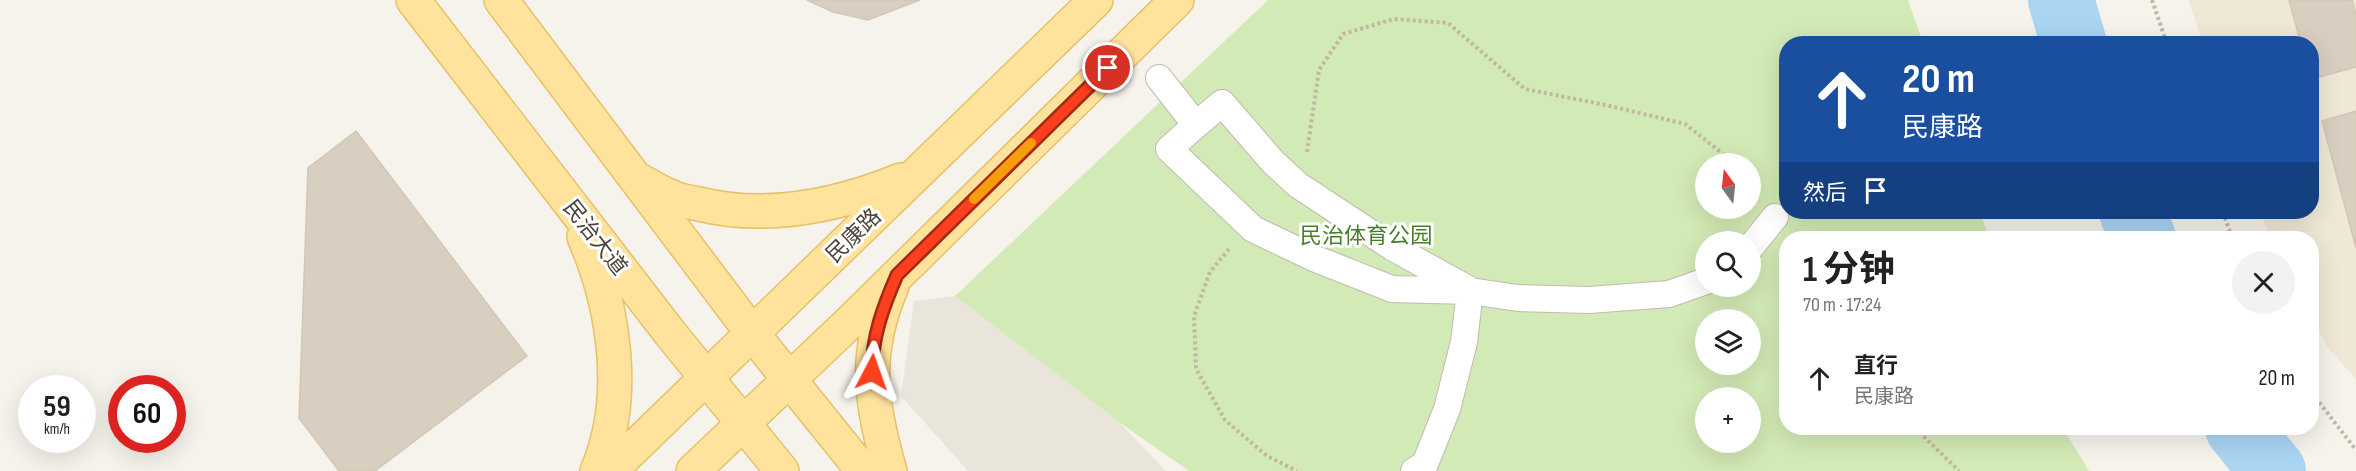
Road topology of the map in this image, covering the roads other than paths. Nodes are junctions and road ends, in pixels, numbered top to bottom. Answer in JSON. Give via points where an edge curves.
{"nodes":[{"id":1,"x":413,"y":0,"type":"edge"},
{"id":2,"x":501,"y":0,"type":"edge"},
{"id":3,"x":1096,"y":0,"type":"edge"},
{"id":4,"x":1157,"y":7,"type":"edge"},
{"id":5,"x":1159,"y":78,"type":"dead end"},
{"id":6,"x":1196,"y":125,"type":"junction"},
{"id":7,"x":914,"y":175,"type":"junction"},
{"id":8,"x":635,"y":177,"type":"junction"},
{"id":9,"x":562,"y":193,"type":"junction"},
{"id":10,"x":1775,"y":217,"type":"dead end"},
{"id":11,"x":1761,"y":234,"type":"edge"},
{"id":12,"x":897,"y":275,"type":"junction"},
{"id":13,"x":1695,"y":285,"type":"edge"},
{"id":14,"x":1470,"y":291,"type":"junction"},
{"id":15,"x":752,"y":333,"type":"junction"},
{"id":16,"x":706,"y":378,"type":"junction"},
{"id":17,"x":789,"y":381,"type":"junction"},
{"id":18,"x":743,"y":424,"type":"junction"},
{"id":19,"x":597,"y":471,"type":"edge"},
{"id":20,"x":610,"y":471,"type":"edge"},
{"id":21,"x":693,"y":471,"type":"edge"},
{"id":22,"x":782,"y":471,"type":"edge"},
{"id":23,"x":863,"y":471,"type":"edge"},
{"id":24,"x":890,"y":471,"type":"edge"},
{"id":25,"x":1414,"y":471,"type":"edge"}],
"edges":[{"from":1,"to":9,"type":"main road","name":"民治大道"},
{"from":2,"to":8,"type":"main road"},
{"from":3,"to":7,"type":"main road","name":"民康路"},
{"from":4,"to":12,"type":"main road"},
{"from":5,"to":6,"type":"street"},
{"from":6,"to":14,"type":"street","via":[[1222,103],[1273,162],[1298,184],[1392,247]]},
{"from":6,"to":14,"type":"street","via":[[1169,149],[1253,229],[1392,289]]},
{"from":7,"to":8,"type":"main road","via":[[865,195],[816,207],[764,213],[715,208],[673,198]]},
{"from":7,"to":15,"type":"main road","name":"民康路"},
{"from":8,"to":15,"type":"main road"},
{"from":9,"to":16,"type":"main road","name":"民治大道"},
{"from":9,"to":19,"type":"main road","via":[[586,240],[611,335],[616,383],[613,417]]},
{"from":10,"to":11,"type":"street"},
{"from":12,"to":17,"type":"main road"},
{"from":12,"to":24,"type":"main road","via":[[880,314],[872,353],[872,391]]},
{"from":13,"to":14,"type":"street","via":[[1669,294],[1589,300],[1518,298]]},
{"from":14,"to":25,"type":"street","via":[[1464,342],[1447,409],[1425,464]]},
{"from":15,"to":16,"type":"main road","name":"民康路"},
{"from":15,"to":17,"type":"main road"},
{"from":16,"to":18,"type":"main road","name":"民治大道"},
{"from":16,"to":20,"type":"main road","name":"民康路"},
{"from":17,"to":18,"type":"main road"},
{"from":17,"to":23,"type":"main road"},
{"from":18,"to":21,"type":"main road"},
{"from":18,"to":22,"type":"main road","name":"民治大道"}]}
